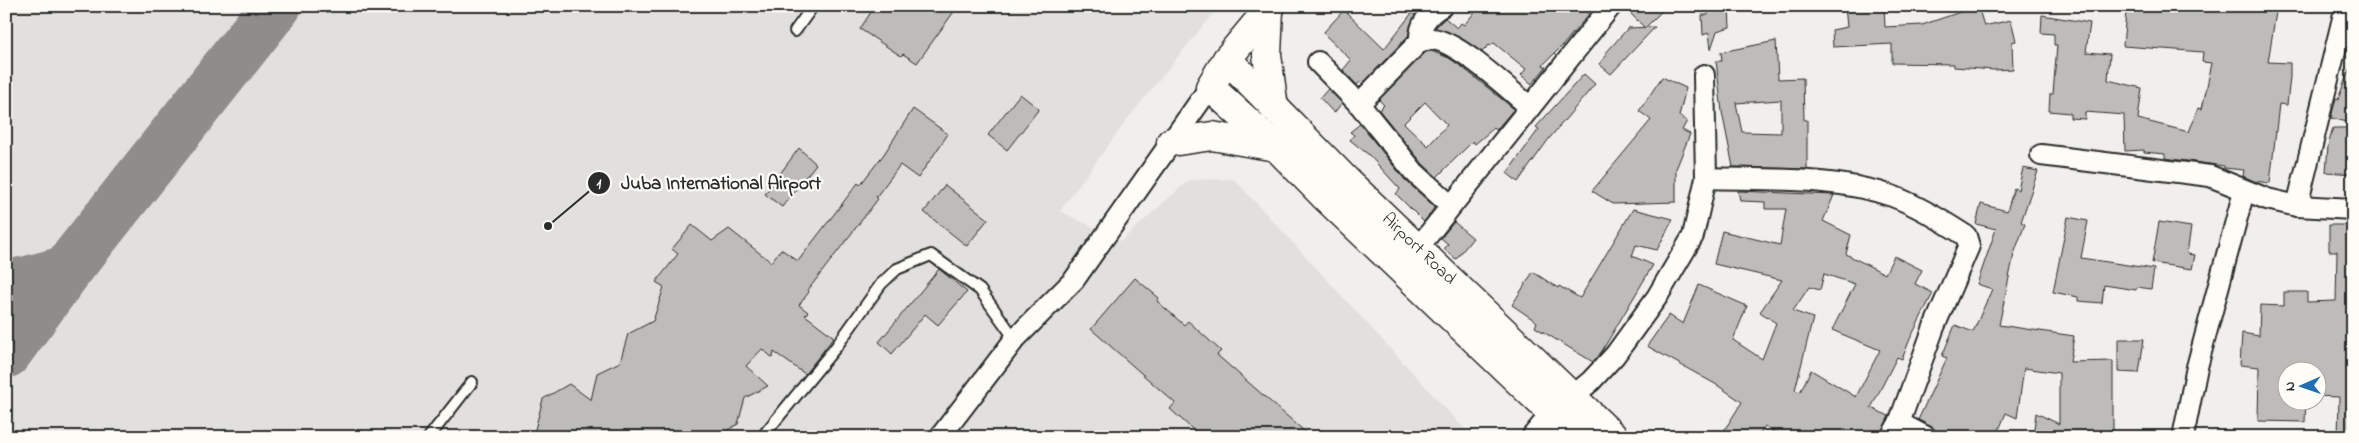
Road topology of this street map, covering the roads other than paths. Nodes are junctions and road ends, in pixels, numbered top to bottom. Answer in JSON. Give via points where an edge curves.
{"nodes":[{"id":1,"x":813,"y":6,"type":"edge"},
{"id":2,"x":1442,"y":6,"type":"edge"},
{"id":3,"x":1611,"y":6,"type":"edge"},
{"id":4,"x":2346,"y":6,"type":"edge"},
{"id":5,"x":1270,"y":8,"type":"edge"},
{"id":6,"x":795,"y":31,"type":"dead end"},
{"id":7,"x":1420,"y":42,"type":"junction"},
{"id":8,"x":1227,"y":59,"type":"junction"},
{"id":9,"x":1318,"y":62,"type":"dead end"},
{"id":10,"x":1704,"y":75,"type":"dead end"},
{"id":11,"x":1210,"y":87,"type":"junction"},
{"id":12,"x":1359,"y":104,"type":"junction"},
{"id":13,"x":1530,"y":107,"type":"junction"},
{"id":14,"x":1274,"y":108,"type":"junction"},
{"id":15,"x":1171,"y":142,"type":"junction"},
{"id":16,"x":1276,"y":146,"type":"junction"},
{"id":17,"x":2040,"y":155,"type":"dead end"},
{"id":18,"x":1706,"y":178,"type":"junction"},
{"id":19,"x":2244,"y":191,"type":"junction"},
{"id":20,"x":1451,"y":206,"type":"junction"},
{"id":21,"x":2297,"y":206,"type":"junction"},
{"id":22,"x":2353,"y":209,"type":"edge"},
{"id":23,"x":1417,"y":249,"type":"junction"},
{"id":24,"x":1015,"y":339,"type":"junction"},
{"id":25,"x":472,"y":382,"type":"dead end"},
{"id":26,"x":1563,"y":405,"type":"junction"},
{"id":27,"x":1895,"y":430,"type":"edge"},
{"id":28,"x":428,"y":437,"type":"edge"},
{"id":29,"x":762,"y":437,"type":"edge"},
{"id":30,"x":940,"y":437,"type":"edge"},
{"id":31,"x":1535,"y":437,"type":"edge"},
{"id":32,"x":1577,"y":437,"type":"edge"},
{"id":33,"x":1614,"y":437,"type":"edge"},
{"id":34,"x":1926,"y":437,"type":"edge"},
{"id":35,"x":2183,"y":437,"type":"edge"}],
"edges":[{"from":1,"to":6,"type":"lane"},
{"from":2,"to":7,"type":"street","via":[[1424,21],[1419,32]]},
{"from":3,"to":13,"type":"street"},
{"from":4,"to":21,"type":"street"},
{"from":5,"to":8,"type":"main road"},
{"from":5,"to":14,"type":"main road","via":[[1267,56]]},
{"from":7,"to":12,"type":"street"},
{"from":7,"to":13,"type":"street","via":[[1431,39],[1444,42]]},
{"from":8,"to":11,"type":"main road"},
{"from":8,"to":14,"type":"main road","name":"Airport Road"},
{"from":9,"to":12,"type":"street"},
{"from":10,"to":18,"type":"street"},
{"from":11,"to":15,"type":"street"},
{"from":11,"to":16,"type":"main road","name":"Airport Road"},
{"from":12,"to":20,"type":"street","via":[[1414,172]]},
{"from":13,"to":20,"type":"street"},
{"from":14,"to":23,"type":"main road","name":"Airport Road"},
{"from":15,"to":16,"type":"main road","via":[[1212,136]]},
{"from":15,"to":24,"type":"street","via":[[1074,280]]},
{"from":16,"to":26,"type":"main road","name":"Airport Road","via":[[1323,195]]},
{"from":17,"to":19,"type":"street","via":[[2210,176],[2226,180]]},
{"from":18,"to":26,"type":"street","via":[[1693,236],[1657,297],[1615,356]]},
{"from":18,"to":27,"type":"street","via":[[1824,182],[1889,195],[1966,236],[1970,246],[1934,327]]},
{"from":19,"to":21,"type":"street"},
{"from":19,"to":35,"type":"street","via":[[2197,367]]},
{"from":20,"to":23,"type":"street"},
{"from":21,"to":22,"type":"street"},
{"from":23,"to":26,"type":"main road","name":"Airport Road"},
{"from":24,"to":29,"type":"lane","via":[[980,290],[931,255],[897,269],[881,284],[836,347]]},
{"from":24,"to":30,"type":"street"},
{"from":25,"to":28,"type":"lane"},
{"from":26,"to":31,"type":"street"},
{"from":26,"to":32,"type":"main road","name":"Airport Road"},
{"from":26,"to":33,"type":"main road","name":"Airport Road"},
{"from":27,"to":34,"type":"street"}]}
